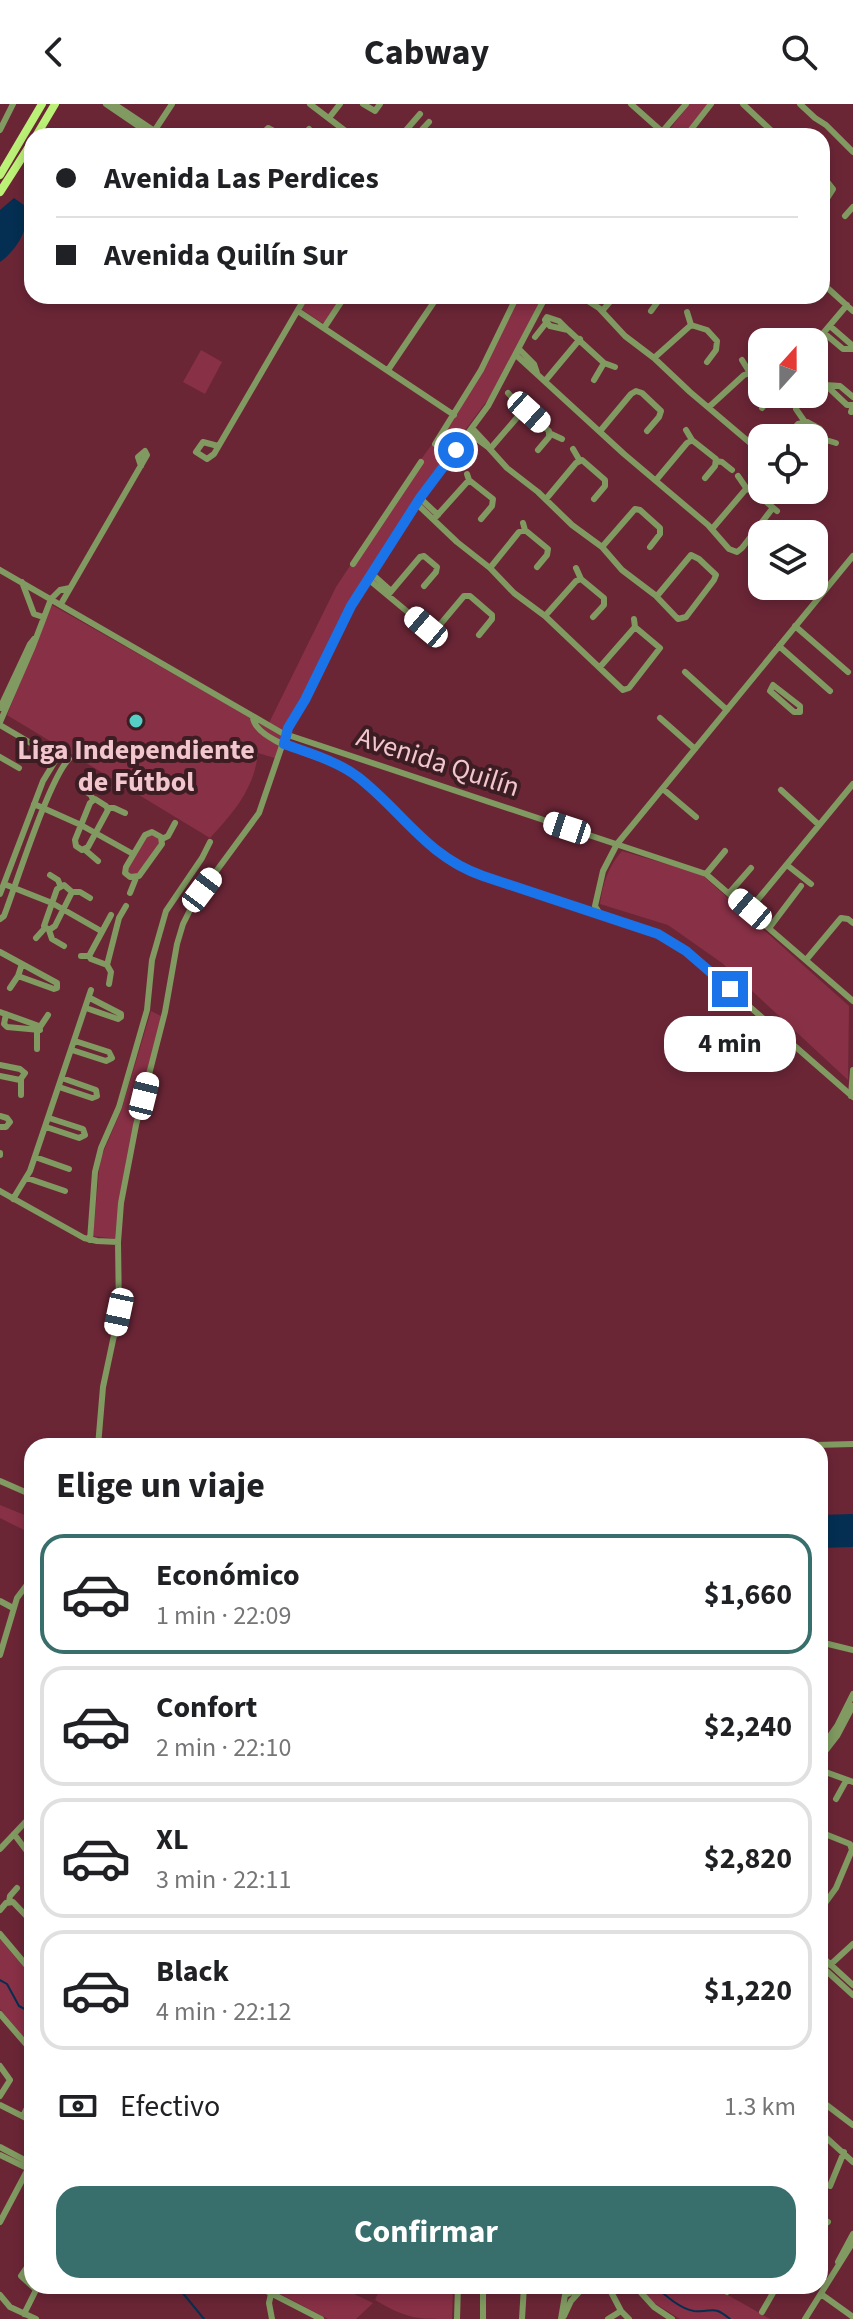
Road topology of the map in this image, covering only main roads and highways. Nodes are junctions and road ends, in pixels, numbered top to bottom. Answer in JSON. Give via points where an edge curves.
{"nodes":[{"id":1,"x":42,"y":104,"type":"edge"},
{"id":2,"x":53,"y":104,"type":"edge"},
{"id":3,"x":28,"y":128,"type":"edge"},
{"id":4,"x":40,"y":128,"type":"edge"},
{"id":5,"x":24,"y":134,"type":"edge"},
{"id":6,"x":24,"y":154,"type":"edge"},
{"id":7,"x":0,"y":175,"type":"edge"},
{"id":8,"x":0,"y":192,"type":"edge"}],
"edges":[{"from":1,"to":3,"type":"main road"},
{"from":2,"to":4,"type":"main road"},
{"from":5,"to":7,"type":"main road"},
{"from":6,"to":8,"type":"main road"}]}
